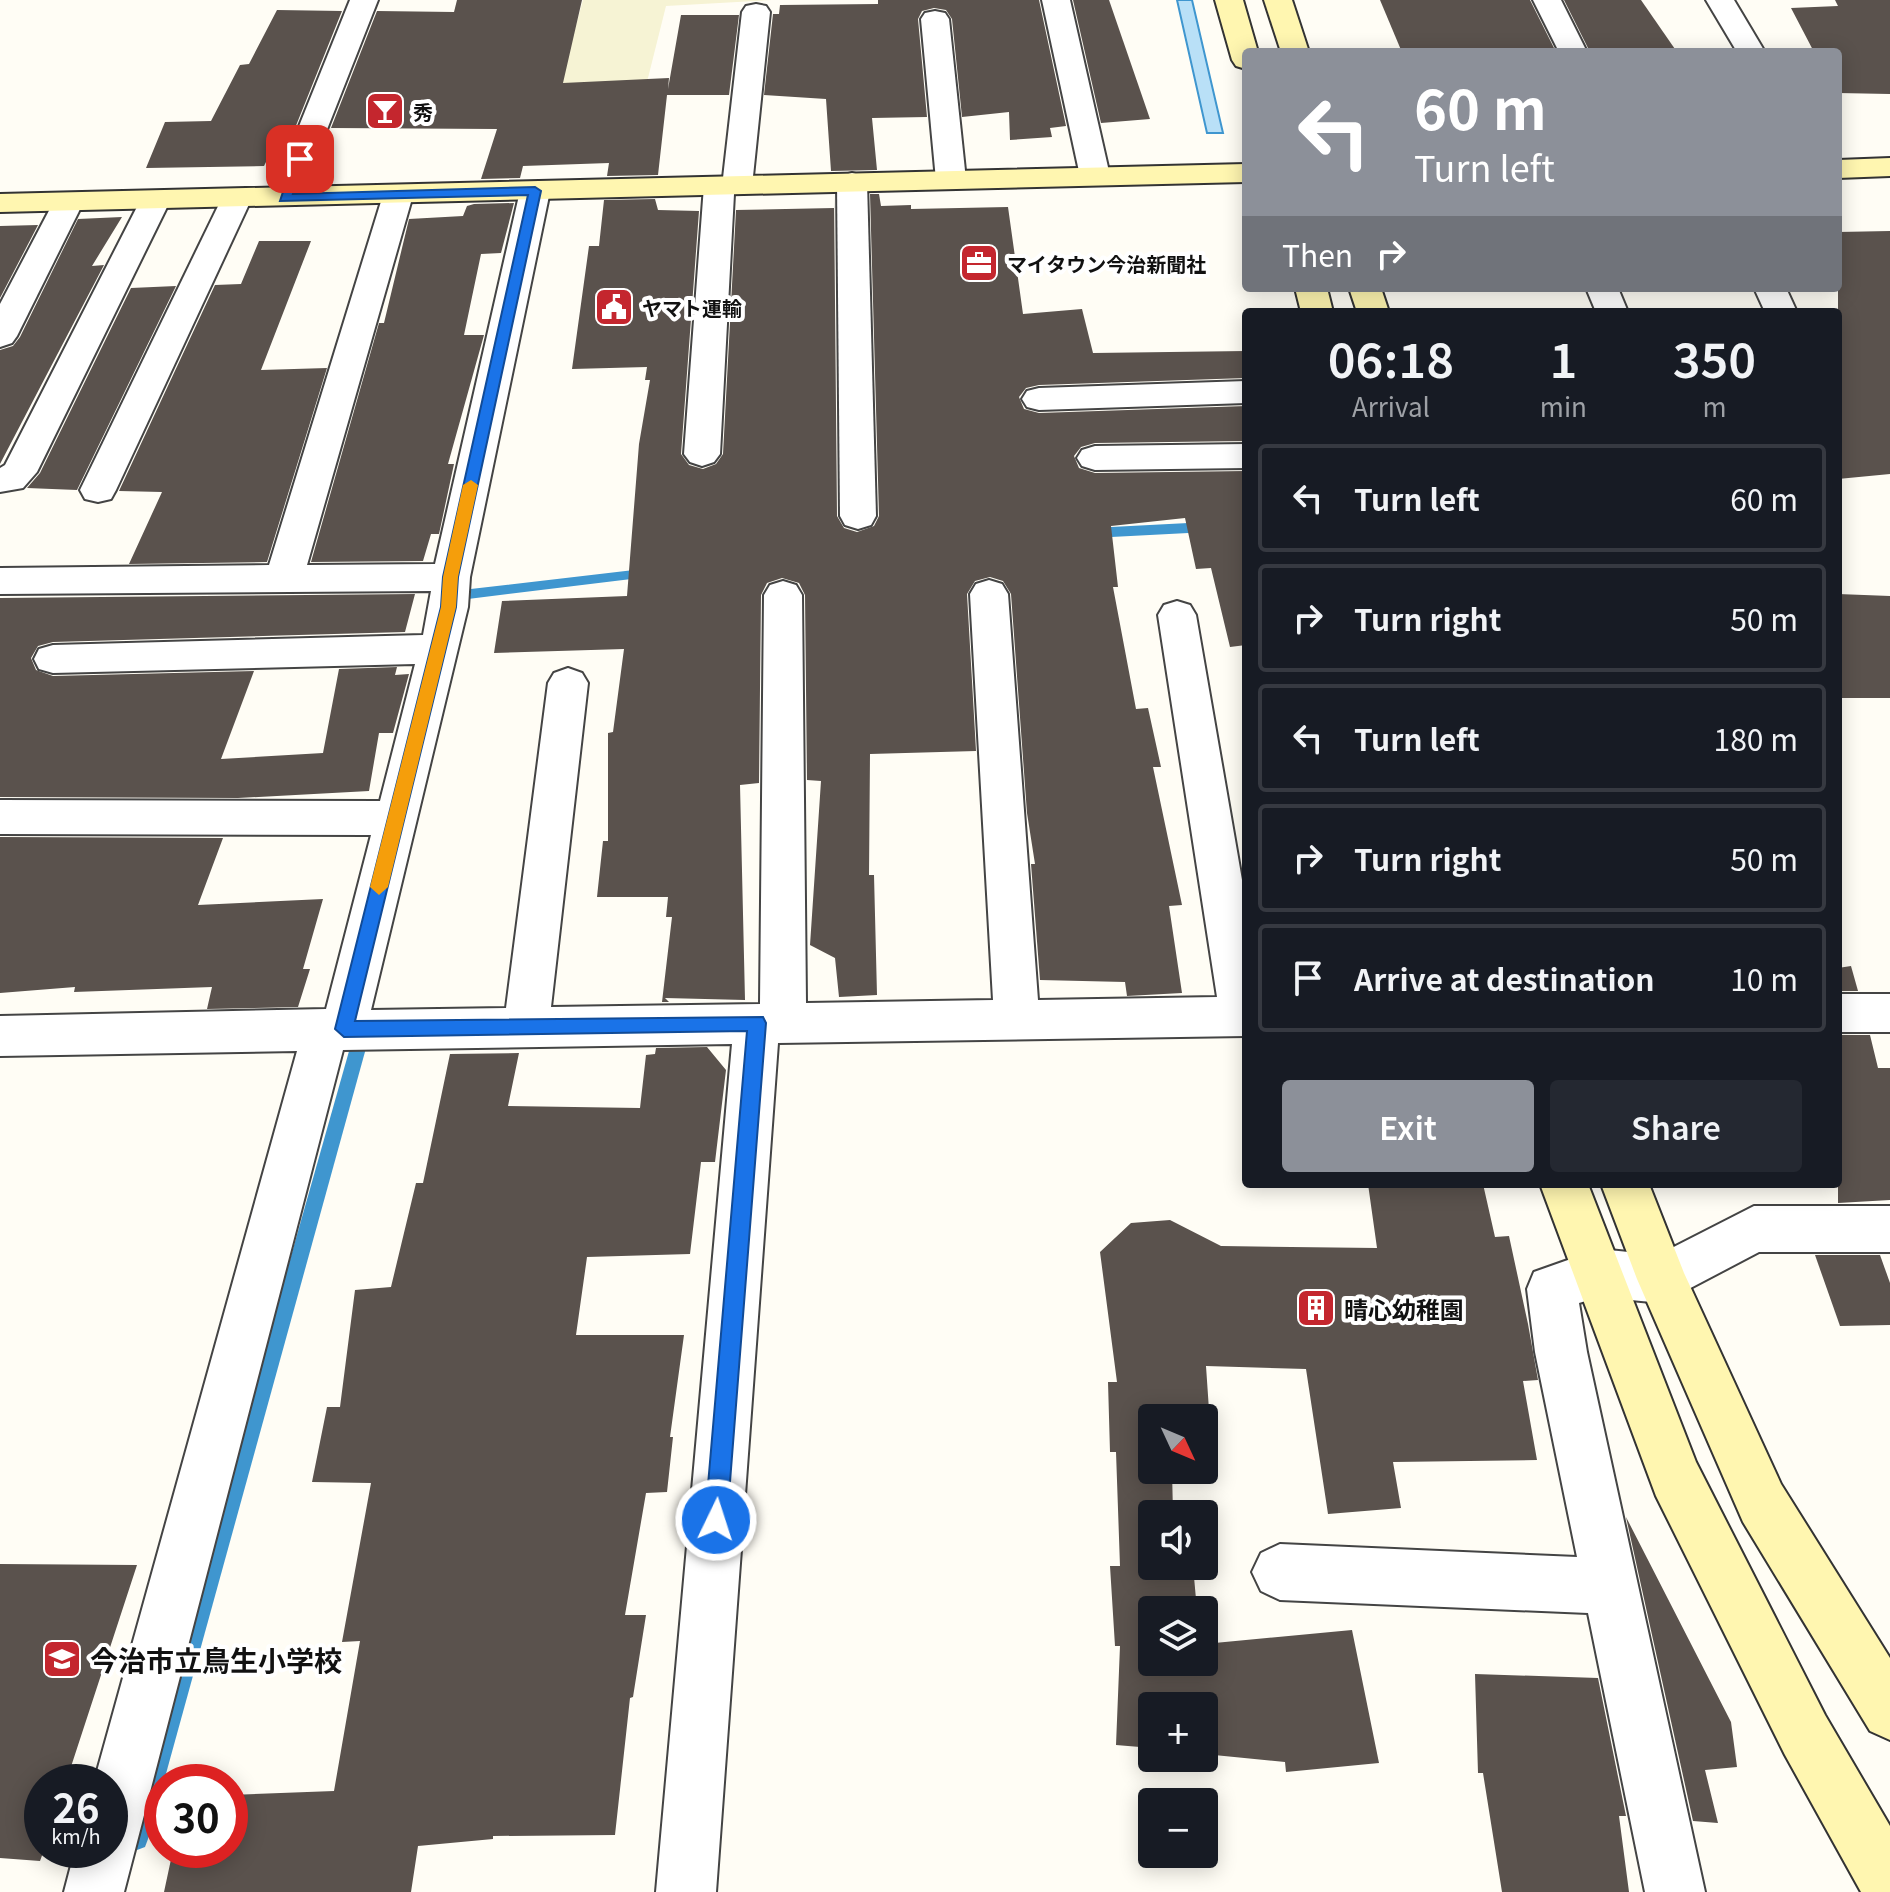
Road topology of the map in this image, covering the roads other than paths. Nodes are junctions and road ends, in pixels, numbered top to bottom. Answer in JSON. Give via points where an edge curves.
{"nodes":[{"id":1,"x":364,"y":0,"type":"edge"},
{"id":2,"x":1056,"y":0,"type":"edge"},
{"id":3,"x":1229,"y":0,"type":"edge"},
{"id":4,"x":1278,"y":0,"type":"edge"},
{"id":5,"x":1547,"y":0,"type":"edge"},
{"id":6,"x":1720,"y":0,"type":"edge"},
{"id":7,"x":756,"y":12,"type":"dead end"},
{"id":8,"x":935,"y":19,"type":"dead end"},
{"id":9,"x":1243,"y":48,"type":"edge"},
{"id":10,"x":1294,"y":48,"type":"edge"},
{"id":11,"x":1571,"y":48,"type":"edge"},
{"id":12,"x":1749,"y":48,"type":"edge"},
{"id":13,"x":1842,"y":144,"type":"edge"},
{"id":14,"x":1890,"y":162,"type":"edge"},
{"id":15,"x":1842,"y":168,"type":"edge"},
{"id":16,"x":1242,"y":173,"type":"edge"},
{"id":17,"x":1095,"y":176,"type":"junction"},
{"id":18,"x":951,"y":180,"type":"junction"},
{"id":19,"x":852,"y":182,"type":"junction"},
{"id":20,"x":728,"y":186,"type":"junction"},
{"id":21,"x":535,"y":191,"type":"junction"},
{"id":22,"x":398,"y":195,"type":"junction"},
{"id":23,"x":285,"y":198,"type":"junction"},
{"id":24,"x":236,"y":200,"type":"junction"},
{"id":25,"x":155,"y":201,"type":"junction"},
{"id":26,"x":0,"y":203,"type":"edge"},
{"id":27,"x":68,"y":203,"type":"junction"},
{"id":28,"x":0,"y":336,"type":"edge"},
{"id":29,"x":1242,"y":392,"type":"edge"},
{"id":30,"x":1039,"y":399,"type":"dead end"},
{"id":31,"x":702,"y":454,"type":"dead end"},
{"id":32,"x":1242,"y":456,"type":"edge"},
{"id":33,"x":1095,"y":458,"type":"dead end"},
{"id":34,"x":0,"y":480,"type":"edge"},
{"id":35,"x":98,"y":490,"type":"dead end"},
{"id":36,"x":858,"y":516,"type":"dead end"},
{"id":37,"x":451,"y":577,"type":"junction"},
{"id":38,"x":284,"y":578,"type":"junction"},
{"id":39,"x":0,"y":581,"type":"edge"},
{"id":40,"x":989,"y":594,"type":"dead end"},
{"id":41,"x":783,"y":595,"type":"dead end"},
{"id":42,"x":1177,"y":615,"type":"dead end"},
{"id":43,"x":438,"y":649,"type":"junction"},
{"id":44,"x":53,"y":659,"type":"dead end"},
{"id":45,"x":568,"y":683,"type":"dead end"},
{"id":46,"x":0,"y":817,"type":"edge"},
{"id":47,"x":396,"y":818,"type":"junction"},
{"id":48,"x":1242,"y":1004,"type":"edge"},
{"id":49,"x":1842,"y":1013,"type":"edge"},
{"id":50,"x":1890,"y":1013,"type":"edge"},
{"id":51,"x":1242,"y":1016,"type":"edge"},
{"id":52,"x":1017,"y":1019,"type":"junction"},
{"id":53,"x":770,"y":1023,"type":"junction"},
{"id":54,"x":526,"y":1026,"type":"junction"},
{"id":55,"x":335,"y":1029,"type":"junction"},
{"id":56,"x":0,"y":1036,"type":"edge"},
{"id":57,"x":1566,"y":1188,"type":"edge"},
{"id":58,"x":1627,"y":1188,"type":"edge"},
{"id":59,"x":1890,"y":1229,"type":"edge"},
{"id":60,"x":1599,"y":1273,"type":"junction"},
{"id":61,"x":1662,"y":1279,"type":"junction"},
{"id":62,"x":1280,"y":1572,"type":"dead end"},
{"id":63,"x":1610,"y":1586,"type":"junction"},
{"id":64,"x":1890,"y":1711,"type":"edge"},
{"id":65,"x":128,"y":1768,"type":"edge"},
{"id":66,"x":100,"y":1868,"type":"edge"},
{"id":67,"x":1890,"y":1884,"type":"edge"},
{"id":68,"x":94,"y":1892,"type":"edge"},
{"id":69,"x":686,"y":1892,"type":"edge"},
{"id":70,"x":1675,"y":1892,"type":"edge"}],
"edges":[{"from":1,"to":23,"type":"street"},
{"from":2,"to":17,"type":"street"},
{"from":3,"to":9,"type":"street"},
{"from":4,"to":10,"type":"street"},
{"from":5,"to":11,"type":"street"},
{"from":6,"to":12,"type":"street"},
{"from":7,"to":20,"type":"street"},
{"from":8,"to":18,"type":"street"},
{"from":13,"to":14,"type":"street"},
{"from":14,"to":15,"type":"street"},
{"from":16,"to":17,"type":"street"},
{"from":17,"to":18,"type":"street"},
{"from":18,"to":19,"type":"street"},
{"from":19,"to":20,"type":"street"},
{"from":19,"to":36,"type":"street"},
{"from":20,"to":21,"type":"street"},
{"from":20,"to":31,"type":"street"},
{"from":21,"to":22,"type":"street"},
{"from":21,"to":37,"type":"street"},
{"from":22,"to":23,"type":"street"},
{"from":22,"to":38,"type":"street"},
{"from":23,"to":24,"type":"street"},
{"from":24,"to":25,"type":"street"},
{"from":24,"to":35,"type":"street"},
{"from":25,"to":27,"type":"street"},
{"from":25,"to":34,"type":"street","via":[[19,472]]},
{"from":26,"to":27,"type":"street"},
{"from":27,"to":28,"type":"street"},
{"from":29,"to":30,"type":"street"},
{"from":32,"to":33,"type":"street"},
{"from":37,"to":38,"type":"street"},
{"from":37,"to":43,"type":"street"},
{"from":38,"to":39,"type":"street"},
{"from":40,"to":52,"type":"street"},
{"from":41,"to":53,"type":"street"},
{"from":42,"to":48,"type":"street"},
{"from":43,"to":44,"type":"street"},
{"from":43,"to":47,"type":"street"},
{"from":45,"to":54,"type":"street"},
{"from":46,"to":47,"type":"street"},
{"from":47,"to":55,"type":"street"},
{"from":49,"to":50,"type":"street"},
{"from":51,"to":52,"type":"street"},
{"from":52,"to":53,"type":"street"},
{"from":53,"to":54,"type":"street"},
{"from":53,"to":69,"type":"street"},
{"from":54,"to":55,"type":"street"},
{"from":55,"to":56,"type":"street"},
{"from":55,"to":65,"type":"street"},
{"from":57,"to":60,"type":"street"},
{"from":58,"to":61,"type":"street"},
{"from":59,"to":61,"type":"street","via":[[1754,1229]]},
{"from":60,"to":61,"type":"street"},
{"from":60,"to":63,"type":"street","via":[[1552,1289]]},
{"from":60,"to":67,"type":"street","via":[[1675,1477],[1805,1735]]},
{"from":61,"to":64,"type":"street","via":[[1762,1503]]},
{"from":62,"to":63,"type":"street"},
{"from":63,"to":70,"type":"street"},
{"from":66,"to":68,"type":"street"}]}
